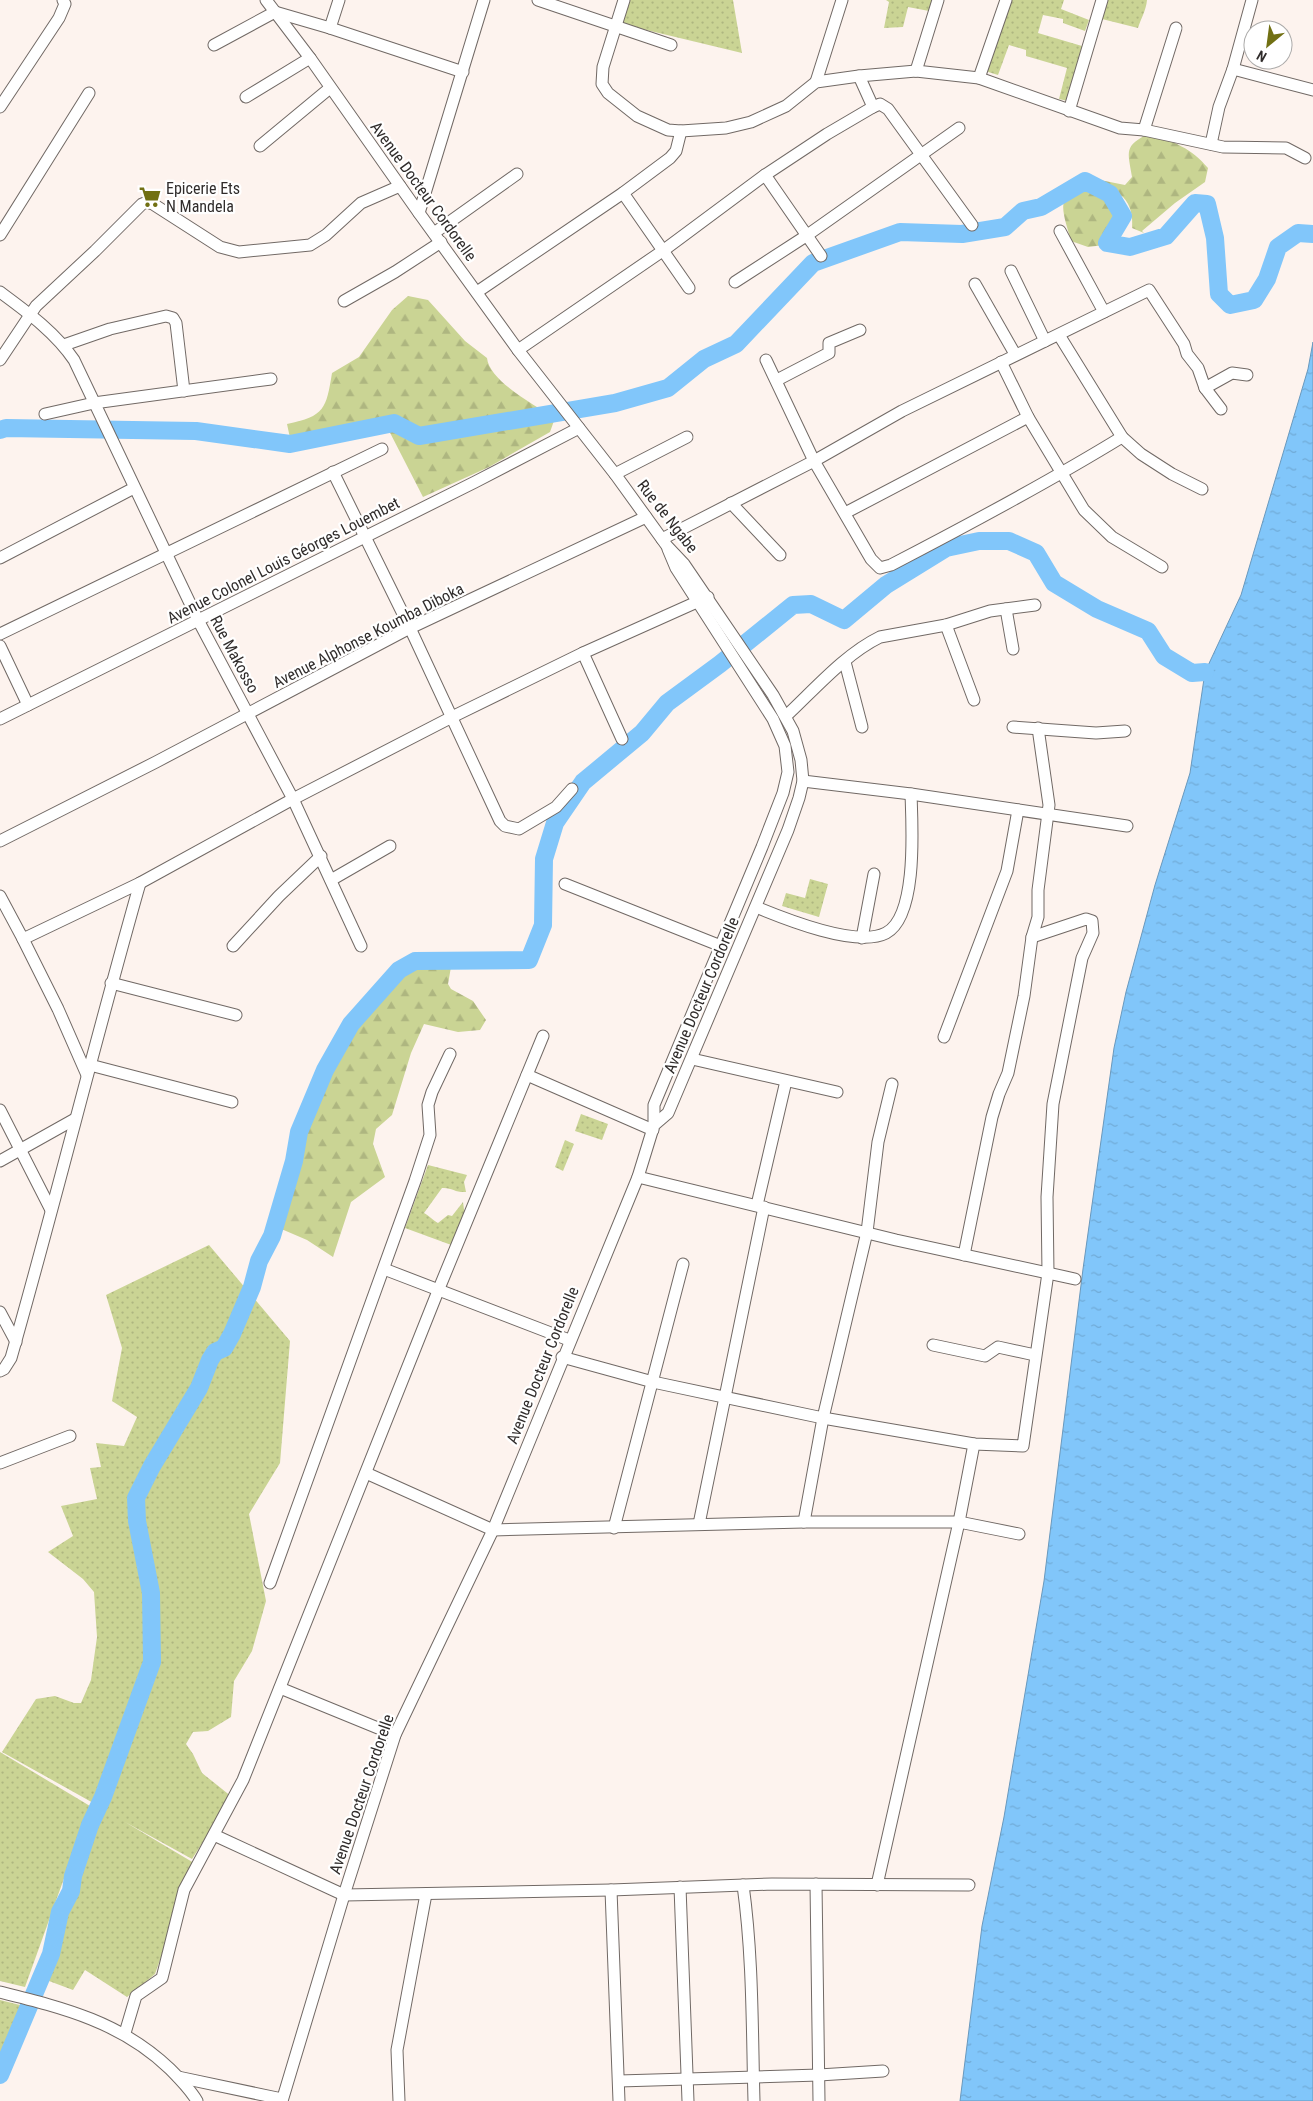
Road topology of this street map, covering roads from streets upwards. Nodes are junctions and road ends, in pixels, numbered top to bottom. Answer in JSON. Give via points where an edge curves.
{"nodes":[{"id":1,"x":63,"y":0,"type":"edge"},
{"id":2,"x":266,"y":0,"type":"edge"},
{"id":3,"x":339,"y":0,"type":"edge"},
{"id":4,"x":484,"y":0,"type":"edge"},
{"id":5,"x":538,"y":0,"type":"edge"},
{"id":6,"x":624,"y":0,"type":"edge"},
{"id":7,"x":842,"y":0,"type":"edge"},
{"id":8,"x":938,"y":0,"type":"edge"},
{"id":9,"x":1006,"y":0,"type":"edge"},
{"id":10,"x":1102,"y":0,"type":"edge"},
{"id":11,"x":1252,"y":0,"type":"edge"},
{"id":12,"x":275,"y":12,"type":"junction"},
{"id":13,"x":616,"y":26,"type":"junction"},
{"id":14,"x":330,"y":28,"type":"junction"},
{"id":15,"x":1176,"y":28,"type":"dead end"},
{"id":16,"x":214,"y":45,"type":"dead end"},
{"id":17,"x":671,"y":45,"type":"dead end"},
{"id":18,"x":310,"y":58,"type":"junction"},
{"id":19,"x":1233,"y":69,"type":"junction"},
{"id":20,"x":916,"y":71,"type":"junction"},
{"id":21,"x":463,"y":72,"type":"junction"},
{"id":22,"x":859,"y":76,"type":"junction"},
{"id":23,"x":979,"y":78,"type":"junction"},
{"id":24,"x":816,"y":82,"type":"junction"},
{"id":25,"x":330,"y":88,"type":"junction"},
{"id":26,"x":1313,"y":90,"type":"edge"},
{"id":27,"x":89,"y":93,"type":"dead end"},
{"id":28,"x":246,"y":97,"type":"dead end"},
{"id":29,"x":0,"y":107,"type":"edge"},
{"id":30,"x":873,"y":107,"type":"junction"},
{"id":31,"x":1069,"y":111,"type":"junction"},
{"id":32,"x":959,"y":128,"type":"dead end"},
{"id":33,"x":1144,"y":130,"type":"junction"},
{"id":34,"x":681,"y":131,"type":"junction"},
{"id":35,"x":1211,"y":144,"type":"junction"},
{"id":36,"x":260,"y":146,"type":"dead end"},
{"id":37,"x":921,"y":155,"type":"junction"},
{"id":38,"x":1305,"y":158,"type":"dead end"},
{"id":39,"x":516,"y":174,"type":"dead end"},
{"id":40,"x":765,"y":175,"type":"junction"},
{"id":41,"x":400,"y":186,"type":"junction"},
{"id":42,"x":623,"y":193,"type":"junction"},
{"id":43,"x":419,"y":213,"type":"junction"},
{"id":44,"x":972,"y":224,"type":"dead end"},
{"id":45,"x":1060,"y":231,"type":"dead end"},
{"id":46,"x":0,"y":235,"type":"edge"},
{"id":47,"x":806,"y":236,"type":"junction"},
{"id":48,"x":438,"y":238,"type":"junction"},
{"id":49,"x":664,"y":250,"type":"junction"},
{"id":50,"x":821,"y":256,"type":"dead end"},
{"id":51,"x":1011,"y":271,"type":"dead end"},
{"id":52,"x":735,"y":282,"type":"dead end"},
{"id":53,"x":975,"y":284,"type":"dead end"},
{"id":54,"x":689,"y":288,"type":"dead end"},
{"id":55,"x":0,"y":292,"type":"edge"},
{"id":56,"x":477,"y":292,"type":"junction"},
{"id":57,"x":344,"y":301,"type":"dead end"},
{"id":58,"x":1104,"y":312,"type":"junction"},
{"id":59,"x":31,"y":314,"type":"junction"},
{"id":60,"x":860,"y":330,"type":"dead end"},
{"id":61,"x":1058,"y":335,"type":"junction"},
{"id":62,"x":1045,"y":340,"type":"junction"},
{"id":63,"x":64,"y":345,"type":"junction"},
{"id":64,"x":518,"y":350,"type":"junction"},
{"id":65,"x":1015,"y":354,"type":"junction"},
{"id":66,"x":0,"y":360,"type":"edge"},
{"id":67,"x":766,"y":360,"type":"dead end"},
{"id":68,"x":1001,"y":362,"type":"junction"},
{"id":69,"x":1247,"y":375,"type":"dead end"},
{"id":70,"x":272,"y":379,"type":"dead end"},
{"id":71,"x":777,"y":380,"type":"junction"},
{"id":72,"x":1205,"y":388,"type":"junction"},
{"id":73,"x":184,"y":391,"type":"junction"},
{"id":74,"x":558,"y":400,"type":"joint"},
{"id":75,"x":94,"y":403,"type":"junction"},
{"id":76,"x":1221,"y":409,"type":"dead end"},
{"id":77,"x":45,"y":414,"type":"dead end"},
{"id":78,"x":1028,"y":416,"type":"junction"},
{"id":79,"x":576,"y":424,"type":"junction"},
{"id":80,"x":1122,"y":436,"type":"junction"},
{"id":81,"x":687,"y":437,"type":"dead end"},
{"id":82,"x":382,"y":449,"type":"dead end"},
{"id":83,"x":814,"y":461,"type":"junction"},
{"id":84,"x":333,"y":472,"type":"junction"},
{"id":85,"x":1063,"y":473,"type":"junction"},
{"id":86,"x":615,"y":474,"type":"junction"},
{"id":87,"x":134,"y":488,"type":"junction"},
{"id":88,"x":1202,"y":489,"type":"dead end"},
{"id":89,"x":731,"y":503,"type":"junction"},
{"id":90,"x":845,"y":513,"type":"junction"},
{"id":91,"x":646,"y":518,"type":"junction"},
{"id":92,"x":364,"y":537,"type":"junction"},
{"id":93,"x":665,"y":543,"type":"junction"},
{"id":94,"x":166,"y":554,"type":"junction"},
{"id":95,"x":780,"y":554,"type":"dead end"},
{"id":96,"x":0,"y":558,"type":"edge"},
{"id":97,"x":1162,"y":567,"type":"dead end"},
{"id":98,"x":703,"y":600,"type":"junction"},
{"id":99,"x":1035,"y":605,"type":"dead end"},
{"id":100,"x":1006,"y":609,"type":"junction"},
{"id":101,"x":198,"y":620,"type":"junction"},
{"id":102,"x":946,"y":625,"type":"junction"},
{"id":103,"x":410,"y":628,"type":"junction"},
{"id":104,"x":0,"y":634,"type":"edge"},
{"id":105,"x":0,"y":646,"type":"edge"},
{"id":106,"x":1013,"y":649,"type":"dead end"},
{"id":107,"x":583,"y":653,"type":"junction"},
{"id":108,"x":742,"y":659,"type":"junction"},
{"id":109,"x":845,"y":662,"type":"junction"},
{"id":110,"x":974,"y":700,"type":"dead end"},
{"id":111,"x":28,"y":705,"type":"junction"},
{"id":112,"x":249,"y":714,"type":"junction"},
{"id":113,"x":786,"y":716,"type":"junction"},
{"id":114,"x":452,"y":717,"type":"junction"},
{"id":115,"x":0,"y":719,"type":"edge"},
{"id":116,"x":862,"y":727,"type":"dead end"},
{"id":117,"x":1013,"y":727,"type":"dead end"},
{"id":118,"x":1038,"y":728,"type":"junction"},
{"id":119,"x":1125,"y":731,"type":"dead end"},
{"id":120,"x":622,"y":739,"type":"dead end"},
{"id":121,"x":803,"y":781,"type":"junction"},
{"id":122,"x":572,"y":789,"type":"dead end"},
{"id":123,"x":911,"y":794,"type":"junction"},
{"id":124,"x":294,"y":799,"type":"junction"},
{"id":125,"x":1018,"y":810,"type":"junction"},
{"id":126,"x":1048,"y":814,"type":"junction"},
{"id":127,"x":1127,"y":826,"type":"dead end"},
{"id":128,"x":0,"y":841,"type":"edge"},
{"id":129,"x":390,"y":846,"type":"dead end"},
{"id":130,"x":321,"y":856,"type":"junction"},
{"id":131,"x":874,"y":874,"type":"dead end"},
{"id":132,"x":331,"y":880,"type":"junction"},
{"id":133,"x":140,"y":883,"type":"junction"},
{"id":134,"x":565,"y":884,"type":"dead end"},
{"id":135,"x":0,"y":896,"type":"edge"},
{"id":136,"x":756,"y":908,"type":"junction"},
{"id":137,"x":1032,"y":937,"type":"junction"},
{"id":138,"x":862,"y":938,"type":"junction"},
{"id":139,"x":23,"y":939,"type":"junction"},
{"id":140,"x":233,"y":946,"type":"dead end"},
{"id":141,"x":361,"y":946,"type":"dead end"},
{"id":142,"x":721,"y":946,"type":"junction"},
{"id":143,"x":111,"y":983,"type":"junction"},
{"id":144,"x":236,"y":1015,"type":"dead end"},
{"id":145,"x":543,"y":1036,"type":"dead end"},
{"id":146,"x":944,"y":1037,"type":"dead end"},
{"id":147,"x":450,"y":1054,"type":"dead end"},
{"id":148,"x":692,"y":1059,"type":"junction"},
{"id":149,"x":89,"y":1070,"type":"junction"},
{"id":150,"x":527,"y":1075,"type":"junction"},
{"id":151,"x":786,"y":1081,"type":"junction"},
{"id":152,"x":892,"y":1084,"type":"dead end"},
{"id":153,"x":837,"y":1092,"type":"dead end"},
{"id":154,"x":232,"y":1102,"type":"dead end"},
{"id":155,"x":0,"y":1110,"type":"edge"},
{"id":156,"x":75,"y":1119,"type":"junction"},
{"id":157,"x":654,"y":1127,"type":"junction"},
{"id":158,"x":20,"y":1150,"type":"junction"},
{"id":159,"x":0,"y":1161,"type":"edge"},
{"id":160,"x":638,"y":1177,"type":"junction"},
{"id":161,"x":760,"y":1206,"type":"junction"},
{"id":162,"x":51,"y":1210,"type":"junction"},
{"id":163,"x":867,"y":1232,"type":"junction"},
{"id":164,"x":964,"y":1255,"type":"junction"},
{"id":165,"x":683,"y":1264,"type":"dead end"},
{"id":166,"x":384,"y":1269,"type":"junction"},
{"id":167,"x":1048,"y":1273,"type":"junction"},
{"id":168,"x":1075,"y":1279,"type":"dead end"},
{"id":169,"x":438,"y":1291,"type":"junction"},
{"id":170,"x":0,"y":1312,"type":"edge"},
{"id":171,"x":570,"y":1340,"type":"junction"},
{"id":172,"x":16,"y":1342,"type":"junction"},
{"id":173,"x":933,"y":1345,"type":"dead end"},
{"id":174,"x":1035,"y":1355,"type":"junction"},
{"id":175,"x":562,"y":1358,"type":"junction"},
{"id":176,"x":0,"y":1371,"type":"edge"},
{"id":177,"x":653,"y":1382,"type":"junction"},
{"id":178,"x":726,"y":1398,"type":"junction"},
{"id":179,"x":823,"y":1418,"type":"junction"},
{"id":180,"x":70,"y":1436,"type":"dead end"},
{"id":181,"x":974,"y":1444,"type":"junction"},
{"id":182,"x":0,"y":1463,"type":"edge"},
{"id":183,"x":366,"y":1473,"type":"junction"},
{"id":184,"x":804,"y":1522,"type":"junction"},
{"id":185,"x":959,"y":1522,"type":"junction"},
{"id":186,"x":699,"y":1524,"type":"junction"},
{"id":187,"x":614,"y":1528,"type":"junction"},
{"id":188,"x":493,"y":1530,"type":"junction"},
{"id":189,"x":1019,"y":1534,"type":"dead end"},
{"id":190,"x":270,"y":1583,"type":"dead end"},
{"id":191,"x":280,"y":1688,"type":"junction"},
{"id":192,"x":395,"y":1736,"type":"junction"},
{"id":193,"x":214,"y":1835,"type":"junction"},
{"id":194,"x":816,"y":1884,"type":"junction"},
{"id":195,"x":877,"y":1884,"type":"junction"},
{"id":196,"x":969,"y":1885,"type":"dead end"},
{"id":197,"x":742,"y":1886,"type":"junction"},
{"id":198,"x":680,"y":1887,"type":"junction"},
{"id":199,"x":610,"y":1890,"type":"junction"},
{"id":200,"x":426,"y":1894,"type":"junction"},
{"id":201,"x":344,"y":1895,"type":"junction"},
{"id":202,"x":0,"y":1992,"type":"edge"},
{"id":203,"x":125,"y":2034,"type":"junction"},
{"id":204,"x":883,"y":2071,"type":"dead end"},
{"id":205,"x":819,"y":2075,"type":"junction"},
{"id":206,"x":753,"y":2076,"type":"junction"},
{"id":207,"x":178,"y":2077,"type":"junction"},
{"id":208,"x":688,"y":2080,"type":"junction"},
{"id":209,"x":619,"y":2081,"type":"junction"},
{"id":210,"x":282,"y":2100,"type":"edge"},
{"id":211,"x":197,"y":2101,"type":"edge"},
{"id":212,"x":399,"y":2101,"type":"edge"},
{"id":213,"x":619,"y":2101,"type":"edge"},
{"id":214,"x":688,"y":2101,"type":"edge"},
{"id":215,"x":754,"y":2101,"type":"edge"},
{"id":216,"x":819,"y":2101,"type":"edge"}],
"edges":[{"from":1,"to":29,"type":"street","via":[[65,4],[59,18]]},
{"from":2,"to":12,"type":"street","name":"Avenue Docteur Cordorelle"},
{"from":3,"to":14,"type":"street"},
{"from":4,"to":21,"type":"street"},
{"from":5,"to":13,"type":"street"},
{"from":6,"to":13,"type":"street"},
{"from":7,"to":24,"type":"street"},
{"from":8,"to":20,"type":"street"},
{"from":9,"to":23,"type":"street"},
{"from":10,"to":31,"type":"street"},
{"from":11,"to":19,"type":"street"},
{"from":12,"to":14,"type":"street"},
{"from":12,"to":16,"type":"street"},
{"from":12,"to":18,"type":"street","name":"Avenue Docteur Cordorelle"},
{"from":13,"to":17,"type":"street"},
{"from":13,"to":34,"type":"street","via":[[603,68],[602,84],[608,93],[638,116],[668,130]]},
{"from":14,"to":21,"type":"street"},
{"from":15,"to":33,"type":"street"},
{"from":18,"to":25,"type":"street","name":"Avenue Docteur Cordorelle"},
{"from":18,"to":28,"type":"street"},
{"from":19,"to":26,"type":"street"},
{"from":19,"to":35,"type":"street","via":[[1219,107]]},
{"from":20,"to":22,"type":"street"},
{"from":20,"to":23,"type":"street"},
{"from":21,"to":43,"type":"street"},
{"from":22,"to":24,"type":"street"},
{"from":22,"to":30,"type":"street"},
{"from":23,"to":31,"type":"street"},
{"from":24,"to":34,"type":"street","via":[[786,106],[751,122],[726,128]]},
{"from":25,"to":36,"type":"street"},
{"from":25,"to":41,"type":"street","name":"Avenue Docteur Cordorelle"},
{"from":27,"to":46,"type":"street"},
{"from":30,"to":37,"type":"street","via":[[880,104],[888,109]]},
{"from":30,"to":40,"type":"street"},
{"from":31,"to":33,"type":"street","via":[[1120,128]]},
{"from":32,"to":37,"type":"street"},
{"from":33,"to":35,"type":"street"},
{"from":34,"to":42,"type":"street","via":[[676,151]]},
{"from":35,"to":38,"type":"street","via":[[1286,148]]},
{"from":37,"to":44,"type":"street"},
{"from":37,"to":47,"type":"street"},
{"from":39,"to":48,"type":"street"},
{"from":40,"to":47,"type":"street"},
{"from":40,"to":49,"type":"street"},
{"from":41,"to":43,"type":"street","name":"Avenue Docteur Cordorelle"},
{"from":41,"to":59,"type":"street","via":[[361,203],[310,245],[239,252],[220,247],[147,202]]},
{"from":42,"to":49,"type":"street"},
{"from":42,"to":56,"type":"street"},
{"from":43,"to":48,"type":"street","name":"Avenue Docteur Cordorelle"},
{"from":45,"to":58,"type":"street"},
{"from":47,"to":50,"type":"street"},
{"from":47,"to":52,"type":"street"},
{"from":48,"to":56,"type":"street","name":"Avenue Docteur Cordorelle"},
{"from":48,"to":57,"type":"street"},
{"from":49,"to":54,"type":"street"},
{"from":49,"to":64,"type":"street"},
{"from":51,"to":62,"type":"street"},
{"from":53,"to":65,"type":"street"},
{"from":55,"to":59,"type":"street","name":"Rue Makosso"},
{"from":56,"to":64,"type":"street","name":"Avenue Docteur Cordorelle"},
{"from":58,"to":61,"type":"street"},
{"from":58,"to":72,"type":"street","via":[[1149,290],[1198,368]]},
{"from":59,"to":63,"type":"street","name":"Rue Makosso"},
{"from":59,"to":66,"type":"street"},
{"from":60,"to":71,"type":"street","via":[[829,343],[829,353]]},
{"from":61,"to":62,"type":"street"},
{"from":61,"to":80,"type":"street"},
{"from":62,"to":65,"type":"street"},
{"from":63,"to":73,"type":"street","via":[[110,329],[166,316],[173,318]]},
{"from":63,"to":75,"type":"street","name":"Rue Makosso"},
{"from":64,"to":74,"type":"street","name":"Avenue Docteur Cordorelle"},
{"from":65,"to":68,"type":"street"},
{"from":67,"to":71,"type":"street"},
{"from":68,"to":78,"type":"street"},
{"from":68,"to":83,"type":"street","via":[[902,411]]},
{"from":69,"to":72,"type":"street","via":[[1232,373]]},
{"from":70,"to":73,"type":"street"},
{"from":71,"to":83,"type":"street"},
{"from":72,"to":76,"type":"street"},
{"from":73,"to":75,"type":"street"},
{"from":74,"to":79,"type":"street","name":"Rue de Ngabe"},
{"from":75,"to":77,"type":"street"},
{"from":75,"to":87,"type":"street","name":"Rue Makosso"},
{"from":78,"to":85,"type":"street"},
{"from":78,"to":90,"type":"street"},
{"from":79,"to":86,"type":"street","name":"Rue de Ngabe"},
{"from":79,"to":92,"type":"street","name":"Avenue Colonel Louis Géorges Louembet"},
{"from":80,"to":85,"type":"street"},
{"from":80,"to":88,"type":"street","via":[[1141,454]]},
{"from":81,"to":86,"type":"street"},
{"from":82,"to":84,"type":"street"},
{"from":83,"to":89,"type":"street"},
{"from":83,"to":90,"type":"street"},
{"from":84,"to":92,"type":"street"},
{"from":84,"to":94,"type":"street"},
{"from":85,"to":90,"type":"street","via":[[961,529],[880,568],[871,559]]},
{"from":85,"to":97,"type":"street","via":[[1084,510],[1096,523],[1112,537]]},
{"from":86,"to":91,"type":"street","name":"Rue de Ngabe"},
{"from":87,"to":94,"type":"street","name":"Rue Makosso"},
{"from":87,"to":96,"type":"street"},
{"from":89,"to":93,"type":"street"},
{"from":89,"to":95,"type":"street"},
{"from":91,"to":93,"type":"street","name":"Rue de Ngabe"},
{"from":91,"to":103,"type":"street","name":"Avenue Alphonse Koumba Diboka"},
{"from":92,"to":101,"type":"street","name":"Avenue Colonel Louis Géorges Louembet"},
{"from":92,"to":103,"type":"street"},
{"from":93,"to":98,"type":"street","name":"Rue de Ngabe","via":[[684,564]]},
{"from":94,"to":101,"type":"street","name":"Rue Makosso"},
{"from":94,"to":104,"type":"street"},
{"from":98,"to":107,"type":"street"},
{"from":98,"to":108,"type":"street","name":"Rue de Ngabe"},
{"from":99,"to":100,"type":"street"},
{"from":100,"to":102,"type":"street"},
{"from":100,"to":106,"type":"street"},
{"from":101,"to":111,"type":"street","name":"Avenue Colonel Louis Géorges Louembet"},
{"from":101,"to":112,"type":"street","name":"Rue Makosso"},
{"from":102,"to":109,"type":"street","via":[[880,637]]},
{"from":102,"to":110,"type":"street"},
{"from":103,"to":112,"type":"street","name":"Avenue Alphonse Koumba Diboka"},
{"from":103,"to":114,"type":"street"},
{"from":105,"to":111,"type":"street"},
{"from":107,"to":114,"type":"street"},
{"from":107,"to":120,"type":"street"},
{"from":108,"to":113,"type":"street","name":"Avenue Docteur Cordorelle"},
{"from":108,"to":142,"type":"street","via":[[780,732],[788,772],[772,822]]},
{"from":109,"to":113,"type":"street"},
{"from":109,"to":116,"type":"street"},
{"from":111,"to":115,"type":"street","name":"Avenue Colonel Louis Géorges Louembet"},
{"from":112,"to":124,"type":"street","name":"Rue Makosso"},
{"from":112,"to":128,"type":"street","name":"Avenue Alphonse Koumba Diboka"},
{"from":113,"to":121,"type":"street","name":"Avenue Docteur Cordorelle","via":[[798,746]]},
{"from":114,"to":122,"type":"street","via":[[495,812],[506,826],[519,829],[556,807]]},
{"from":114,"to":124,"type":"street"},
{"from":117,"to":118,"type":"street"},
{"from":118,"to":119,"type":"street","via":[[1096,733]]},
{"from":118,"to":126,"type":"street"},
{"from":121,"to":123,"type":"street"},
{"from":121,"to":136,"type":"street","name":"Avenue Docteur Cordorelle","via":[[788,830]]},
{"from":123,"to":125,"type":"street"},
{"from":123,"to":138,"type":"street","via":[[911,879],[908,893],[896,922],[887,933]]},
{"from":124,"to":130,"type":"street","name":"Rue Makosso"},
{"from":124,"to":133,"type":"street"},
{"from":125,"to":126,"type":"street"},
{"from":125,"to":146,"type":"street","via":[[1006,871]]},
{"from":126,"to":127,"type":"street"},
{"from":126,"to":137,"type":"street","via":[[1038,890],[1038,917]]},
{"from":129,"to":132,"type":"street"},
{"from":130,"to":132,"type":"street","name":"Rue Makosso"},
{"from":130,"to":140,"type":"street"},
{"from":131,"to":138,"type":"street"},
{"from":132,"to":141,"type":"street","name":"Rue Makosso"},
{"from":133,"to":139,"type":"street"},
{"from":133,"to":143,"type":"street"},
{"from":134,"to":142,"type":"street"},
{"from":135,"to":139,"type":"street"},
{"from":136,"to":138,"type":"street","via":[[792,922]]},
{"from":136,"to":148,"type":"street","name":"Avenue Docteur Cordorelle"},
{"from":137,"to":164,"type":"street","via":[[1010,1064],[992,1117]]},
{"from":137,"to":167,"type":"street","via":[[1086,919],[1092,921],[1094,927],[1082,958],[1052,1104],[1047,1197]]},
{"from":139,"to":149,"type":"street"},
{"from":142,"to":157,"type":"street","via":[[654,1105]]},
{"from":143,"to":144,"type":"street"},
{"from":143,"to":149,"type":"street"},
{"from":145,"to":150,"type":"street"},
{"from":147,"to":166,"type":"street","via":[[428,1105],[430,1135]]},
{"from":148,"to":151,"type":"street"},
{"from":148,"to":157,"type":"street","name":"Avenue Docteur Cordorelle","via":[[668,1112]]},
{"from":149,"to":154,"type":"street"},
{"from":149,"to":156,"type":"street"},
{"from":150,"to":157,"type":"street"},
{"from":150,"to":169,"type":"street"},
{"from":151,"to":153,"type":"street"},
{"from":151,"to":161,"type":"street"},
{"from":152,"to":163,"type":"street","via":[[878,1142]]},
{"from":155,"to":158,"type":"street"},
{"from":156,"to":158,"type":"street"},
{"from":156,"to":162,"type":"street"},
{"from":157,"to":160,"type":"street","name":"Avenue Docteur Cordorelle"},
{"from":158,"to":159,"type":"street"},
{"from":158,"to":162,"type":"street"},
{"from":160,"to":161,"type":"street"},
{"from":160,"to":171,"type":"street","name":"Avenue Docteur Cordorelle"},
{"from":161,"to":163,"type":"street"},
{"from":161,"to":178,"type":"street"},
{"from":162,"to":172,"type":"street"},
{"from":163,"to":164,"type":"street"},
{"from":163,"to":179,"type":"street"},
{"from":164,"to":167,"type":"street"},
{"from":165,"to":177,"type":"street"},
{"from":166,"to":169,"type":"street"},
{"from":166,"to":190,"type":"street"},
{"from":167,"to":168,"type":"street"},
{"from":167,"to":174,"type":"street"},
{"from":169,"to":171,"type":"street"},
{"from":169,"to":183,"type":"street"},
{"from":170,"to":172,"type":"street"},
{"from":171,"to":175,"type":"street","name":"Avenue Docteur Cordorelle"},
{"from":172,"to":176,"type":"street","via":[[11,1358]]},
{"from":173,"to":174,"type":"street","via":[[985,1356],[998,1347]]},
{"from":174,"to":181,"type":"street","via":[[1024,1446]]},
{"from":175,"to":177,"type":"street"},
{"from":175,"to":188,"type":"street","name":"Avenue Docteur Cordorelle"},
{"from":177,"to":178,"type":"street"},
{"from":177,"to":187,"type":"street"},
{"from":178,"to":179,"type":"street"},
{"from":178,"to":186,"type":"street"},
{"from":179,"to":181,"type":"street"},
{"from":179,"to":184,"type":"street"},
{"from":180,"to":182,"type":"street"},
{"from":181,"to":185,"type":"street"},
{"from":183,"to":188,"type":"street"},
{"from":183,"to":191,"type":"street"},
{"from":184,"to":185,"type":"street"},
{"from":184,"to":186,"type":"street"},
{"from":185,"to":189,"type":"street"},
{"from":185,"to":195,"type":"street"},
{"from":186,"to":187,"type":"street"},
{"from":187,"to":188,"type":"street"},
{"from":188,"to":192,"type":"street","name":"Avenue Docteur Cordorelle"},
{"from":191,"to":192,"type":"street"},
{"from":191,"to":193,"type":"street","via":[[244,1780]]},
{"from":192,"to":201,"type":"street","name":"Avenue Docteur Cordorelle"},
{"from":193,"to":201,"type":"street"},
{"from":193,"to":203,"type":"street","via":[[184,1890],[162,1978],[136,1996]]},
{"from":194,"to":195,"type":"street"},
{"from":194,"to":197,"type":"street"},
{"from":194,"to":205,"type":"street"},
{"from":195,"to":196,"type":"street"},
{"from":197,"to":198,"type":"street"},
{"from":197,"to":206,"type":"street","via":[[753,1995]]},
{"from":198,"to":199,"type":"street"},
{"from":198,"to":208,"type":"street"},
{"from":199,"to":200,"type":"street"},
{"from":199,"to":209,"type":"street"},
{"from":200,"to":201,"type":"street"},
{"from":200,"to":212,"type":"street","via":[[396,2050]]},
{"from":201,"to":210,"type":"street","name":"Avenue Docteur Cordorelle"},
{"from":202,"to":203,"type":"street","via":[[106,2024]]},
{"from":203,"to":207,"type":"street"},
{"from":204,"to":205,"type":"street"},
{"from":205,"to":206,"type":"street"},
{"from":205,"to":216,"type":"street"},
{"from":206,"to":208,"type":"street"},
{"from":206,"to":215,"type":"street"},
{"from":207,"to":210,"type":"street"},
{"from":207,"to":211,"type":"street"},
{"from":208,"to":209,"type":"street"},
{"from":208,"to":214,"type":"street"},
{"from":209,"to":213,"type":"street"}]}
